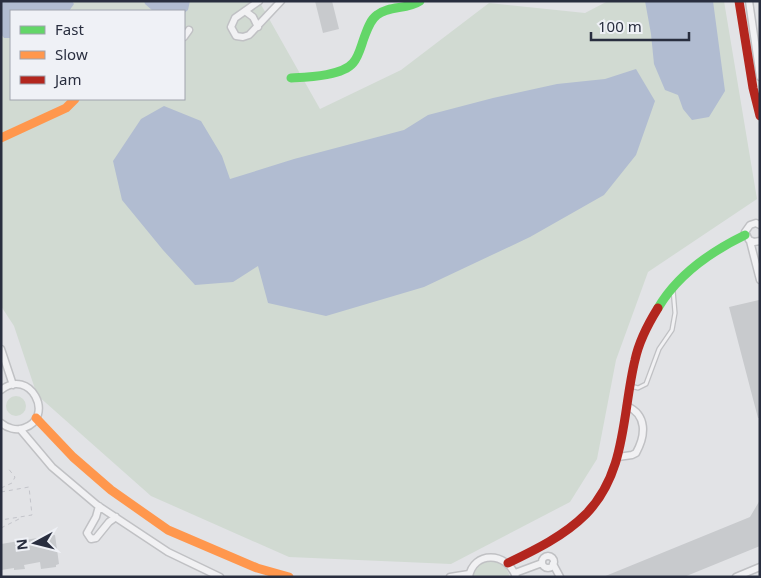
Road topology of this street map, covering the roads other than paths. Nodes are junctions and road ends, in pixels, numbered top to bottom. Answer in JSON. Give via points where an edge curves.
{"nodes":[{"id":1,"x":259,"y":1,"type":"edge"},
{"id":2,"x":420,"y":1,"type":"edge"},
{"id":3,"x":739,"y":1,"type":"edge"},
{"id":4,"x":749,"y":1,"type":"edge"},
{"id":5,"x":279,"y":2,"type":"edge"},
{"id":6,"x":245,"y":11,"type":"junction"},
{"id":7,"x":258,"y":27,"type":"junction"},
{"id":8,"x":189,"y":30,"type":"dead end"},
{"id":9,"x":185,"y":36,"type":"edge"},
{"id":10,"x":760,"y":77,"type":"edge"},
{"id":11,"x":291,"y":78,"type":"dead end"},
{"id":12,"x":74,"y":100,"type":"edge"},
{"id":13,"x":760,"y":116,"type":"edge"},
{"id":14,"x":1,"y":138,"type":"edge"},
{"id":15,"x":759,"y":224,"type":"edge"},
{"id":16,"x":748,"y":238,"type":"junction"},
{"id":17,"x":760,"y":241,"type":"edge"},
{"id":18,"x":759,"y":277,"type":"edge"},
{"id":19,"x":672,"y":289,"type":"junction"},
{"id":20,"x":1,"y":349,"type":"edge"},
{"id":21,"x":13,"y":385,"type":"junction"},
{"id":22,"x":630,"y":386,"type":"junction"},
{"id":23,"x":1,"y":390,"type":"edge"},
{"id":24,"x":627,"y":406,"type":"junction"},
{"id":25,"x":36,"y":418,"type":"junction"},
{"id":26,"x":1,"y":423,"type":"edge"},
{"id":27,"x":20,"y":429,"type":"junction"},
{"id":28,"x":618,"y":457,"type":"junction"},
{"id":29,"x":99,"y":506,"type":"junction"},
{"id":30,"x":116,"y":517,"type":"junction"},
{"id":31,"x":508,"y":562,"type":"junction"},
{"id":32,"x":553,"y":564,"type":"junction"},
{"id":33,"x":543,"y":565,"type":"junction"},
{"id":34,"x":760,"y":567,"type":"edge"},
{"id":35,"x":469,"y":575,"type":"edge"},
{"id":36,"x":515,"y":575,"type":"edge"},
{"id":37,"x":740,"y":576,"type":"edge"},
{"id":38,"x":220,"y":577,"type":"edge"},
{"id":39,"x":289,"y":577,"type":"edge"},
{"id":40,"x":450,"y":577,"type":"edge"},
{"id":41,"x":547,"y":577,"type":"edge"},
{"id":42,"x":560,"y":577,"type":"edge"}],
"edges":[{"from":1,"to":6,"type":"street"},
{"from":2,"to":11,"type":"street","via":[[412,6],[381,12],[372,19],[349,66]]},
{"from":3,"to":13,"type":"street"},
{"from":4,"to":10,"type":"street"},
{"from":5,"to":7,"type":"street"},
{"from":6,"to":7,"type":"street"},
{"from":6,"to":7,"type":"street","via":[[233,20],[233,33],[246,37]]},
{"from":8,"to":9,"type":"street"},
{"from":12,"to":14,"type":"street","via":[[66,108]]},
{"from":15,"to":16,"type":"street","via":[[747,226]]},
{"from":16,"to":17,"type":"street"},
{"from":16,"to":18,"type":"street"},
{"from":16,"to":19,"type":"street","via":[[716,250],[689,270]]},
{"from":19,"to":22,"type":"street","via":[[640,340]]},
{"from":19,"to":22,"type":"lane","via":[[675,312],[672,330],[659,349],[646,384],[638,388]]},
{"from":20,"to":21,"type":"street"},
{"from":21,"to":23,"type":"street"},
{"from":21,"to":25,"type":"street","via":[[28,387],[35,394],[39,408]]},
{"from":22,"to":24,"type":"street"},
{"from":24,"to":28,"type":"street"},
{"from":24,"to":28,"type":"street","via":[[639,414],[643,428],[636,453]]},
{"from":25,"to":27,"type":"street"},
{"from":25,"to":39,"type":"street","via":[[111,490],[168,530],[257,568]]},
{"from":26,"to":27,"type":"street"},
{"from":27,"to":29,"type":"street","via":[[52,467]]},
{"from":28,"to":31,"type":"street","via":[[604,490],[580,520]]},
{"from":29,"to":30,"type":"street"},
{"from":29,"to":30,"type":"street","via":[[87,533],[91,539],[96,538]]},
{"from":30,"to":38,"type":"street","via":[[168,552]]},
{"from":31,"to":35,"type":"street","via":[[489,557],[480,560]]},
{"from":31,"to":36,"type":"street"},
{"from":32,"to":33,"type":"street","via":[[548,568]]},
{"from":32,"to":33,"type":"street","via":[[552,558],[546,556],[542,560]]},
{"from":32,"to":42,"type":"street"},
{"from":33,"to":36,"type":"street"},
{"from":33,"to":41,"type":"street"},
{"from":34,"to":37,"type":"street"},
{"from":35,"to":40,"type":"street"}]}
